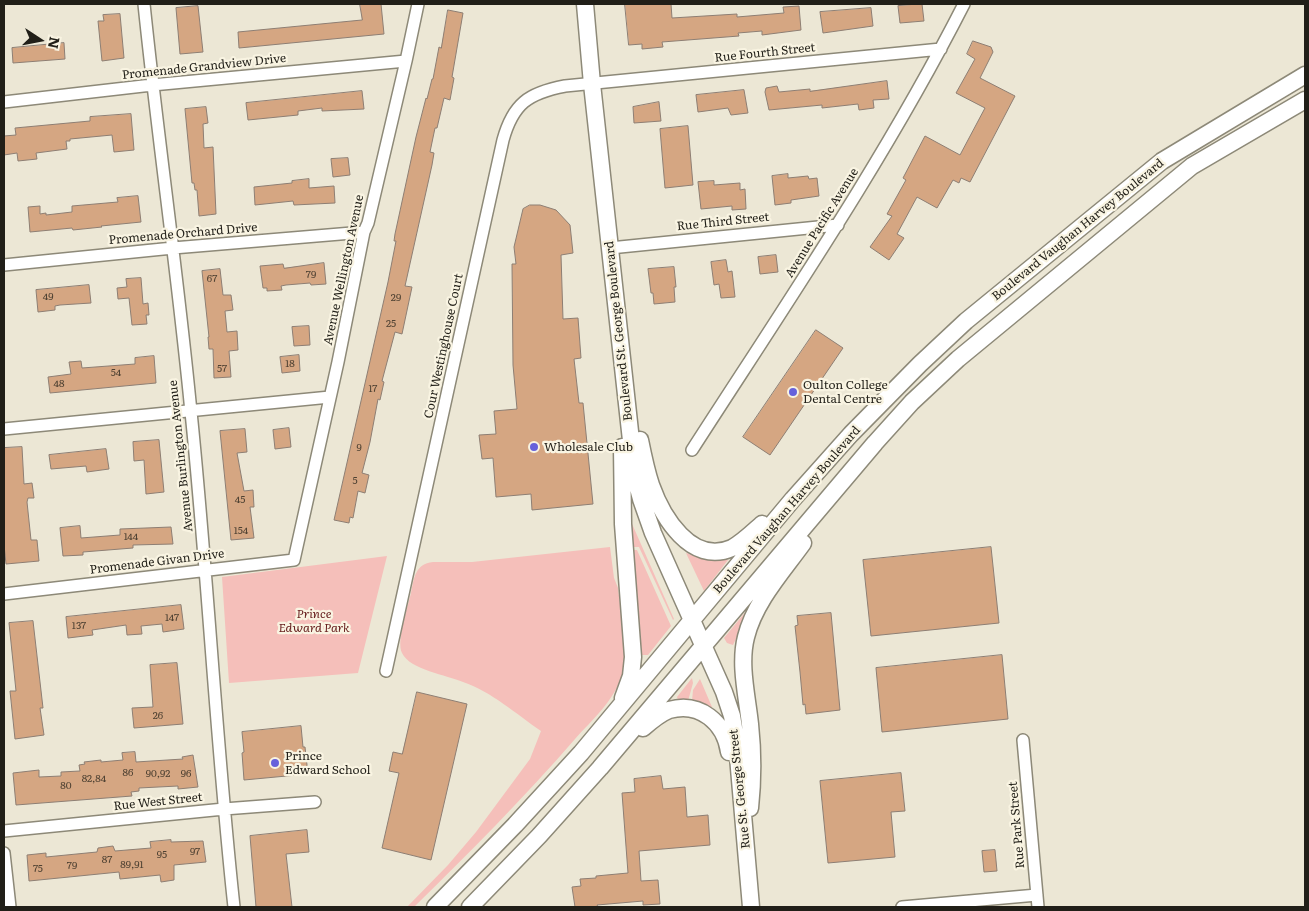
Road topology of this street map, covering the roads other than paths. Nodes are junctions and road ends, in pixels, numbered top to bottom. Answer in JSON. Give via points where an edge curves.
{"nodes":[{"id":1,"x":144,"y":4,"type":"edge"},
{"id":2,"x":418,"y":4,"type":"edge"},
{"id":3,"x":585,"y":4,"type":"edge"},
{"id":4,"x":954,"y":4,"type":"edge"},
{"id":5,"x":964,"y":4,"type":"edge"},
{"id":6,"x":955,"y":21,"type":"junction"},
{"id":7,"x":941,"y":49,"type":"junction"},
{"id":8,"x":406,"y":61,"type":"junction"},
{"id":9,"x":1305,"y":76,"type":"edge"},
{"id":10,"x":592,"y":84,"type":"junction"},
{"id":11,"x":152,"y":85,"type":"junction"},
{"id":12,"x":1305,"y":100,"type":"edge"},
{"id":13,"x":4,"y":102,"type":"edge"},
{"id":14,"x":838,"y":225,"type":"junction"},
{"id":15,"x":364,"y":232,"type":"junction"},
{"id":16,"x":173,"y":248,"type":"junction"},
{"id":17,"x":610,"y":248,"type":"junction"},
{"id":18,"x":4,"y":265,"type":"edge"},
{"id":19,"x":620,"y":340,"type":"junction"},
{"id":20,"x":330,"y":397,"type":"junction"},
{"id":21,"x":191,"y":411,"type":"junction"},
{"id":22,"x":4,"y":429,"type":"edge"},
{"id":23,"x":875,"y":443,"type":"junction"},
{"id":24,"x":692,"y":450,"type":"dead end"},
{"id":25,"x":793,"y":499,"type":"junction"},
{"id":26,"x":299,"y":542,"type":"joint"},
{"id":27,"x":206,"y":571,"type":"junction"},
{"id":28,"x":4,"y":594,"type":"edge"},
{"id":29,"x":692,"y":620,"type":"junction"},
{"id":30,"x":704,"y":645,"type":"junction"},
{"id":31,"x":386,"y":672,"type":"dead end"},
{"id":32,"x":618,"y":710,"type":"junction"},
{"id":33,"x":1023,"y":740,"type":"dead end"},
{"id":34,"x":600,"y":768,"type":"junction"},
{"id":35,"x":315,"y":802,"type":"dead end"},
{"id":36,"x":224,"y":809,"type":"junction"},
{"id":37,"x":4,"y":832,"type":"edge"},
{"id":38,"x":746,"y":842,"type":"junction"},
{"id":39,"x":4,"y":853,"type":"edge"},
{"id":40,"x":1037,"y":895,"type":"junction"},
{"id":41,"x":10,"y":907,"type":"edge"},
{"id":42,"x":234,"y":907,"type":"edge"},
{"id":43,"x":435,"y":907,"type":"edge"},
{"id":44,"x":470,"y":907,"type":"edge"},
{"id":45,"x":751,"y":907,"type":"edge"},
{"id":46,"x":902,"y":907,"type":"edge"},
{"id":47,"x":1038,"y":907,"type":"edge"}],
"edges":[{"from":1,"to":11,"type":"street","name":"Avenue Burlington Avenue"},
{"from":2,"to":8,"type":"street","name":"Avenue Wellington Avenue"},
{"from":3,"to":10,"type":"main road","name":"Boulevard St. George Boulevard"},
{"from":4,"to":6,"type":"street"},
{"from":5,"to":6,"type":"street","name":"Avenue Pacific Avenue"},
{"from":6,"to":7,"type":"street","name":"Avenue Pacific Avenue"},
{"from":7,"to":10,"type":"street","name":"Rue Fourth Street"},
{"from":7,"to":14,"type":"street","name":"Avenue Pacific Avenue"},
{"from":8,"to":11,"type":"street","name":"Promenade Grandview Drive"},
{"from":8,"to":15,"type":"street","name":"Avenue Wellington Avenue"},
{"from":9,"to":25,"type":"main road","name":"Boulevard Vaughan Harvey Boulevard","via":[[1162,161],[966,321],[879,405]]},
{"from":10,"to":17,"type":"main road","name":"Boulevard St. George Boulevard"},
{"from":10,"to":31,"type":"street","name":"Cour Westinghouse Court","via":[[546,90],[529,98],[514,111],[506,128]]},
{"from":11,"to":13,"type":"street","name":"Promenade Grandview Drive"},
{"from":11,"to":16,"type":"street","name":"Avenue Burlington Avenue"},
{"from":12,"to":23,"type":"main road","name":"Boulevard Vaughan Harvey Boulevard","via":[[1192,166],[958,358]]},
{"from":14,"to":17,"type":"street","name":"Rue Third Street"},
{"from":14,"to":24,"type":"street","name":"Avenue Pacific Avenue"},
{"from":15,"to":16,"type":"street","name":"Promenade Orchard Drive"},
{"from":15,"to":20,"type":"street","name":"Avenue Wellington Avenue"},
{"from":16,"to":18,"type":"street","name":"Promenade Orchard Drive"},
{"from":16,"to":21,"type":"street","name":"Avenue Burlington Avenue"},
{"from":17,"to":19,"type":"main road","name":"Boulevard St. George Boulevard"},
{"from":19,"to":25,"type":"main road","via":[[649,478],[665,515],[680,536],[705,550],[732,548]]},
{"from":19,"to":29,"type":"main road","name":"Boulevard St. George Boulevard","via":[[633,464],[641,499]]},
{"from":19,"to":32,"type":"main road","via":[[624,524],[633,657],[631,676]]},
{"from":20,"to":21,"type":"street"},
{"from":20,"to":26,"type":"street","name":"Avenue Wellington Avenue"},
{"from":21,"to":22,"type":"street"},
{"from":21,"to":27,"type":"street","name":"Avenue Burlington Avenue"},
{"from":23,"to":30,"type":"main road","name":"Boulevard Vaughan Harvey Boulevard"},
{"from":23,"to":38,"type":"main road","via":[[764,598],[746,634],[743,662],[753,779]]},
{"from":25,"to":29,"type":"main road","name":"Boulevard Vaughan Harvey Boulevard"},
{"from":26,"to":27,"type":"street","name":"Promenade Givan Drive","via":[[294,560]]},
{"from":27,"to":28,"type":"street","name":"Promenade Givan Drive"},
{"from":27,"to":36,"type":"street","name":"Avenue Burlington Avenue"},
{"from":29,"to":30,"type":"main road","name":"Boulevard St. George Boulevard"},
{"from":29,"to":32,"type":"main road","name":"Boulevard Vaughan Harvey Boulevard"},
{"from":30,"to":34,"type":"main road","name":"Boulevard Vaughan Harvey Boulevard"},
{"from":30,"to":38,"type":"main road","name":"Rue St. George Street","via":[[732,716]]},
{"from":32,"to":43,"type":"main road","name":"Boulevard Vaughan Harvey Boulevard","via":[[515,825]]},
{"from":33,"to":40,"type":"street","name":"Rue Park Street"},
{"from":34,"to":38,"type":"main road","via":[[663,713],[683,708],[701,712],[713,720],[726,737],[734,793]]},
{"from":34,"to":44,"type":"main road","name":"Boulevard Vaughan Harvey Boulevard"},
{"from":35,"to":36,"type":"street","name":"Rue West Street"},
{"from":36,"to":37,"type":"street","name":"Rue West Street"},
{"from":36,"to":42,"type":"street","name":"Avenue Burlington Avenue"},
{"from":38,"to":45,"type":"main road","name":"Rue St. George Street"},
{"from":39,"to":41,"type":"street"},
{"from":40,"to":46,"type":"street"},
{"from":40,"to":47,"type":"street","name":"Rue Park Street"}]}
